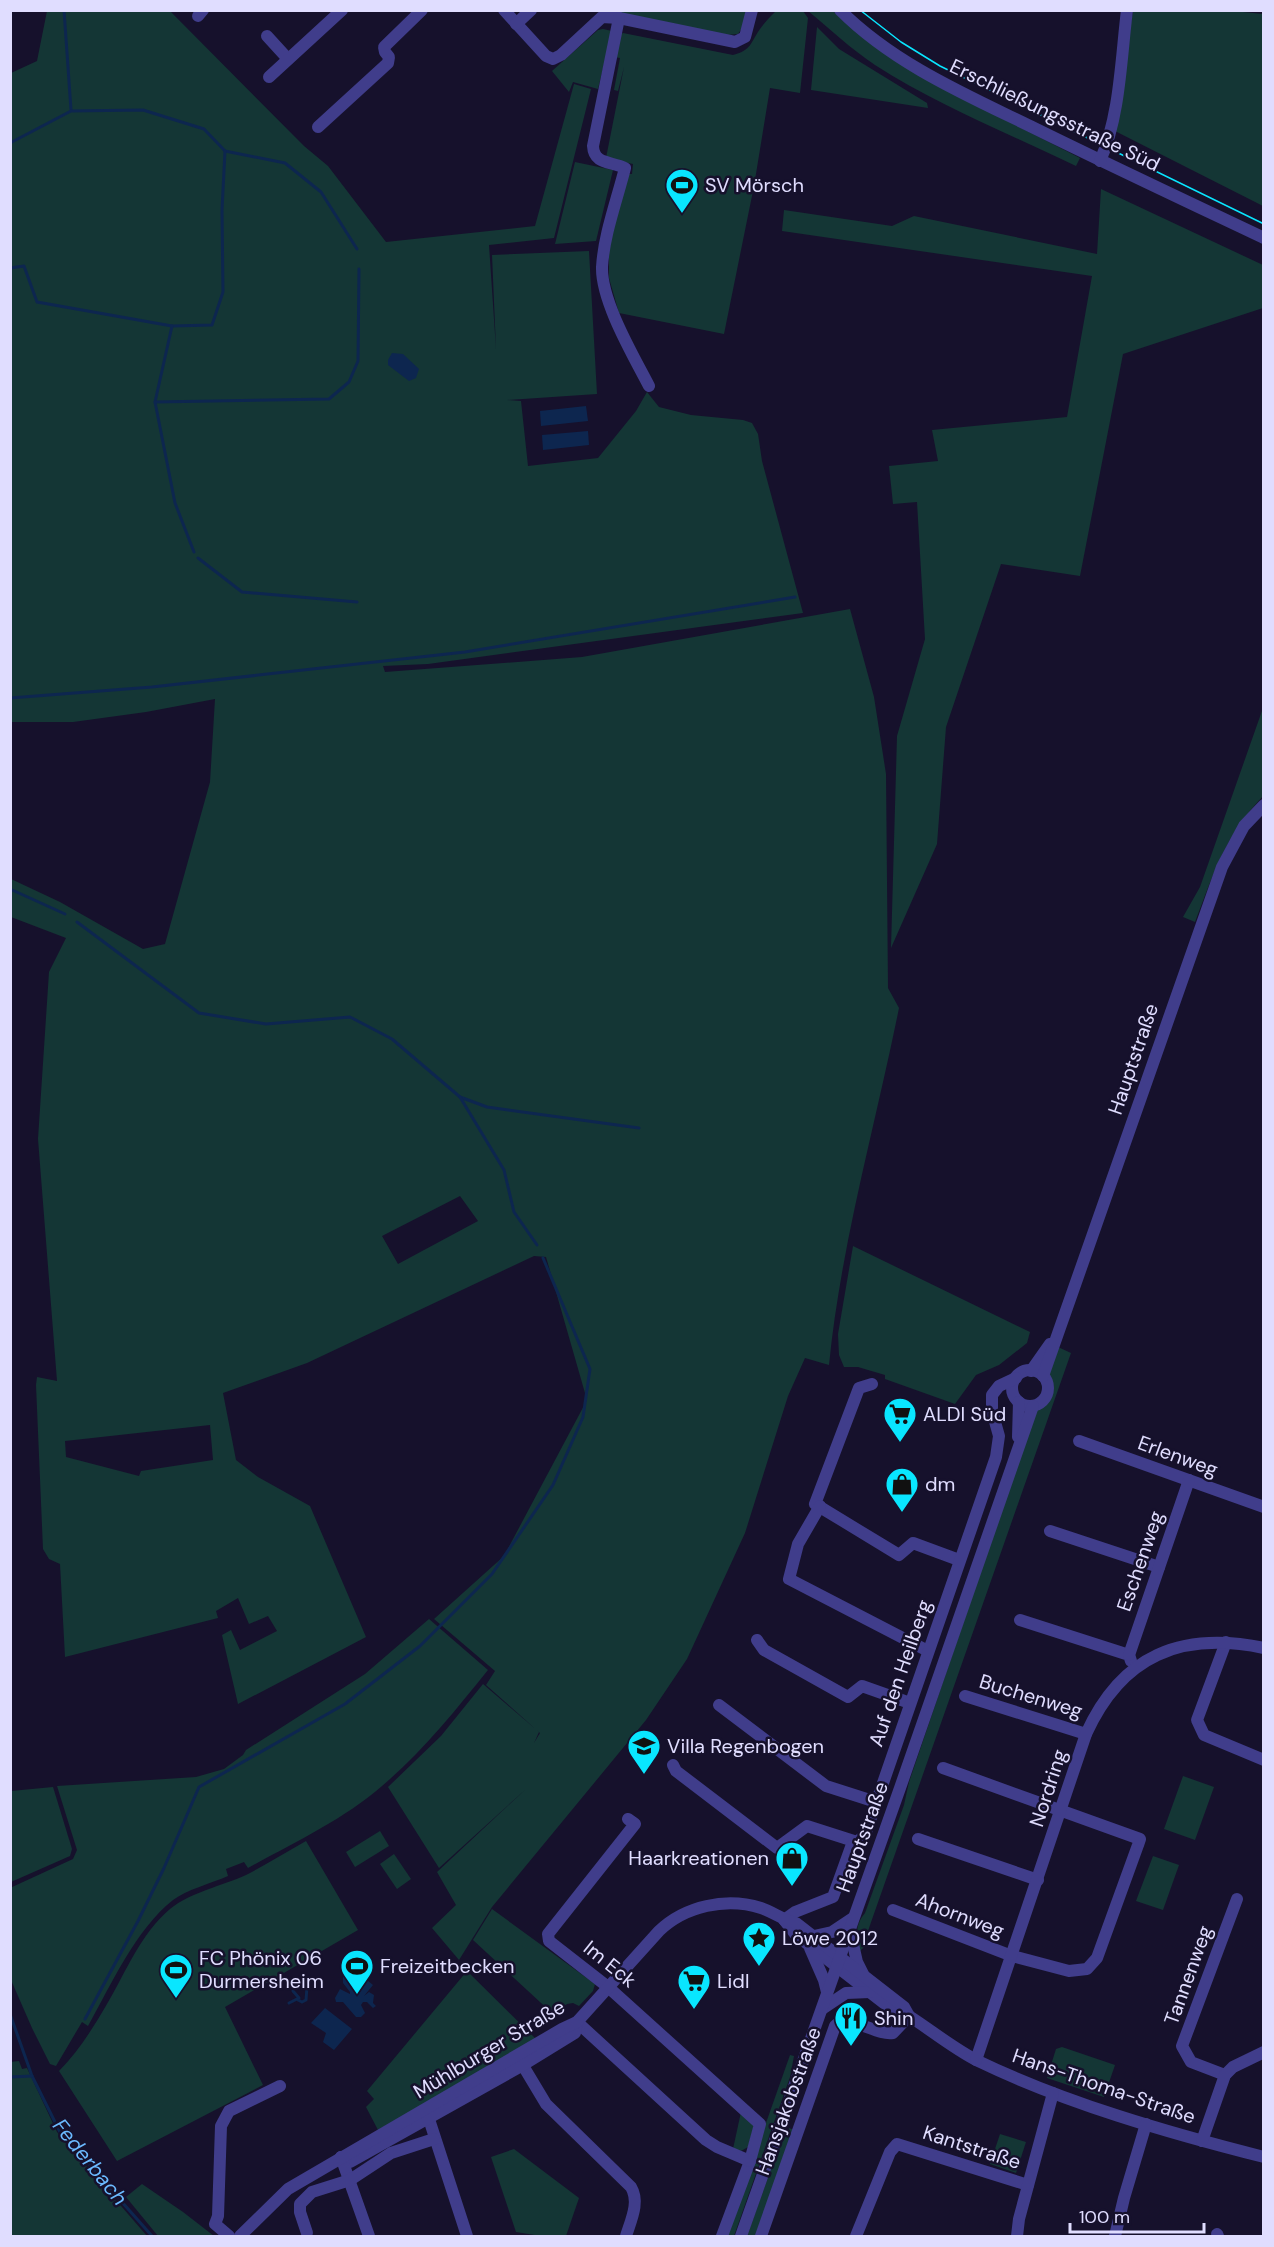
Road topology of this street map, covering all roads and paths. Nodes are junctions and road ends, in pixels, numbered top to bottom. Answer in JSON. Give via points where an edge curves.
{"nodes":[{"id":1,"x":342,"y":10,"type":"edge"},
{"id":2,"x":504,"y":10,"type":"edge"},
{"id":3,"x":531,"y":10,"type":"edge"},
{"id":4,"x":752,"y":10,"type":"edge"},
{"id":5,"x":840,"y":10,"type":"edge"},
{"id":6,"x":1127,"y":10,"type":"edge"},
{"id":7,"x":413,"y":13,"type":"edge"},
{"id":8,"x":619,"y":18,"type":"junction"},
{"id":9,"x":516,"y":24,"type":"junction"},
{"id":10,"x":267,"y":36,"type":"dead end"},
{"id":11,"x":288,"y":59,"type":"junction"},
{"id":12,"x":268,"y":77,"type":"dead end"},
{"id":13,"x":318,"y":127,"type":"dead end"},
{"id":14,"x":1100,"y":160,"type":"junction"},
{"id":15,"x":1263,"y":238,"type":"edge"},
{"id":16,"x":649,"y":386,"type":"dead end"},
{"id":17,"x":1263,"y":805,"type":"edge"},
{"id":18,"x":1037,"y":1373,"type":"junction"},
{"id":19,"x":1016,"y":1378,"type":"junction"},
{"id":20,"x":872,"y":1384,"type":"dead end"},
{"id":21,"x":1016,"y":1397,"type":"junction"},
{"id":22,"x":991,"y":1403,"type":"junction"},
{"id":23,"x":1033,"y":1406,"type":"junction"},
{"id":24,"x":1079,"y":1441,"type":"dead end"},
{"id":25,"x":1018,"y":1450,"type":"junction"},
{"id":26,"x":1189,"y":1480,"type":"junction"},
{"id":27,"x":819,"y":1506,"type":"junction"},
{"id":28,"x":1263,"y":1508,"type":"edge"},
{"id":29,"x":1050,"y":1531,"type":"dead end"},
{"id":30,"x":959,"y":1560,"type":"junction"},
{"id":31,"x":1159,"y":1567,"type":"junction"},
{"id":32,"x":1020,"y":1620,"type":"dead end"},
{"id":33,"x":757,"y":1640,"type":"dead end"},
{"id":34,"x":1226,"y":1642,"type":"junction"},
{"id":35,"x":1263,"y":1648,"type":"edge"},
{"id":36,"x":928,"y":1651,"type":"junction"},
{"id":37,"x":1129,"y":1655,"type":"junction"},
{"id":38,"x":1134,"y":1668,"type":"junction"},
{"id":39,"x":965,"y":1696,"type":"dead end"},
{"id":40,"x":910,"y":1703,"type":"junction"},
{"id":41,"x":719,"y":1705,"type":"dead end"},
{"id":42,"x":1086,"y":1734,"type":"junction"},
{"id":43,"x":1263,"y":1760,"type":"edge"},
{"id":44,"x":674,"y":1765,"type":"dead end"},
{"id":45,"x":943,"y":1768,"type":"dead end"},
{"id":46,"x":876,"y":1802,"type":"junction"},
{"id":47,"x":1061,"y":1811,"type":"junction"},
{"id":48,"x":628,"y":1819,"type":"dead end"},
{"id":49,"x":918,"y":1839,"type":"dead end"},
{"id":50,"x":857,"y":1842,"type":"junction"},
{"id":51,"x":1038,"y":1880,"type":"junction"},
{"id":52,"x":1237,"y":1899,"type":"dead end"},
{"id":53,"x":893,"y":1910,"type":"dead end"},
{"id":54,"x":784,"y":1920,"type":"junction"},
{"id":55,"x":851,"y":1923,"type":"junction"},
{"id":56,"x":811,"y":1940,"type":"junction"},
{"id":57,"x":1012,"y":1956,"type":"junction"},
{"id":58,"x":838,"y":1961,"type":"junction"},
{"id":59,"x":863,"y":1975,"type":"junction"},
{"id":60,"x":608,"y":1987,"type":"junction"},
{"id":61,"x":827,"y":1992,"type":"junction"},
{"id":62,"x":870,"y":1992,"type":"junction"},
{"id":63,"x":821,"y":2010,"type":"junction"},
{"id":64,"x":909,"y":2016,"type":"junction"},
{"id":65,"x":577,"y":2022,"type":"junction"},
{"id":66,"x":1263,"y":2052,"type":"edge"},
{"id":67,"x":520,"y":2060,"type":"junction"},
{"id":68,"x":975,"y":2060,"type":"junction"},
{"id":69,"x":1225,"y":2075,"type":"junction"},
{"id":70,"x":280,"y":2086,"type":"dead end"},
{"id":71,"x":1053,"y":2093,"type":"junction"},
{"id":72,"x":427,"y":2114,"type":"junction"},
{"id":73,"x":1146,"y":2124,"type":"junction"},
{"id":74,"x":434,"y":2139,"type":"junction"},
{"id":75,"x":1202,"y":2141,"type":"junction"},
{"id":76,"x":341,"y":2157,"type":"junction"},
{"id":77,"x":1263,"y":2157,"type":"edge"},
{"id":78,"x":750,"y":2161,"type":"junction"},
{"id":79,"x":350,"y":2180,"type":"junction"},
{"id":80,"x":1028,"y":2186,"type":"junction"},
{"id":81,"x":307,"y":2233,"type":"dead end"},
{"id":82,"x":229,"y":2236,"type":"edge"},
{"id":83,"x":240,"y":2236,"type":"edge"},
{"id":84,"x":369,"y":2236,"type":"edge"},
{"id":85,"x":467,"y":2236,"type":"edge"},
{"id":86,"x":626,"y":2236,"type":"edge"},
{"id":87,"x":722,"y":2236,"type":"edge"},
{"id":88,"x":741,"y":2236,"type":"edge"},
{"id":89,"x":761,"y":2236,"type":"edge"},
{"id":90,"x":856,"y":2236,"type":"edge"},
{"id":91,"x":1017,"y":2236,"type":"edge"},
{"id":92,"x":1115,"y":2236,"type":"edge"}],
"edges":[{"from":1,"to":11,"type":"street"},
{"from":2,"to":9,"type":"street"},
{"from":3,"to":9,"type":"street"},
{"from":4,"to":8,"type":"street","via":[[745,37],[735,42]]},
{"from":5,"to":14,"type":"street","name":"Erschließungsstraße Süd","via":[[863,32],[927,73]]},
{"from":6,"to":14,"type":"street","via":[[1114,111],[1108,143]]},
{"from":7,"to":13,"type":"street","via":[[384,47],[388,63]]},
{"from":8,"to":9,"type":"street","via":[[602,17],[553,59]]},
{"from":8,"to":16,"type":"street","via":[[593,146],[593,154],[599,160],[625,168],[602,268],[618,323]]},
{"from":10,"to":11,"type":"street"},
{"from":11,"to":12,"type":"street"},
{"from":14,"to":15,"type":"street","name":"Erschließungsstraße Süd"},
{"from":17,"to":18,"type":"street","name":"Hauptstraße","via":[[1244,826],[1222,867],[1056,1336]]},
{"from":18,"to":19,"type":"street","via":[[1021,1373]]},
{"from":18,"to":23,"type":"street","name":"Hauptstraße","via":[[1048,1386],[1043,1400]]},
{"from":19,"to":21,"type":"street","name":"Hauptstraße"},
{"from":19,"to":22,"type":"street","via":[[994,1390]]},
{"from":20,"to":27,"type":"street","via":[[860,1388],[815,1504]]},
{"from":21,"to":22,"type":"street","via":[[1001,1396]]},
{"from":21,"to":23,"type":"street"},
{"from":21,"to":25,"type":"street","name":"Hauptstraße"},
{"from":22,"to":30,"type":"street","name":"Auf den Heilberg","via":[[999,1444]]},
{"from":23,"to":25,"type":"street","name":"Hauptstraße"},
{"from":24,"to":26,"type":"street","name":"Erlenweg"},
{"from":25,"to":55,"type":"street","name":"Hauptstraße"},
{"from":26,"to":28,"type":"street","name":"Erlenweg"},
{"from":26,"to":31,"type":"street","name":"Eschenweg"},
{"from":27,"to":30,"type":"street","via":[[899,1555],[913,1543]]},
{"from":27,"to":36,"type":"street","via":[[798,1544],[789,1579]]},
{"from":29,"to":31,"type":"street"},
{"from":30,"to":36,"type":"street","name":"Auf den Heilberg"},
{"from":31,"to":37,"type":"street","name":"Eschenweg"},
{"from":32,"to":37,"type":"street"},
{"from":33,"to":40,"type":"street","via":[[764,1650],[848,1697],[862,1686]]},
{"from":34,"to":35,"type":"street","name":"Nordring"},
{"from":34,"to":38,"type":"street","name":"Nordring","via":[[1183,1646]]},
{"from":34,"to":43,"type":"street","via":[[1197,1720],[1204,1735]]},
{"from":36,"to":40,"type":"street","name":"Auf den Heilberg"},
{"from":37,"to":38,"type":"street"},
{"from":38,"to":42,"type":"street","name":"Nordring","via":[[1111,1692]]},
{"from":39,"to":42,"type":"street","name":"Buchenweg"},
{"from":40,"to":46,"type":"street","name":"Auf den Heilberg"},
{"from":41,"to":46,"type":"street","via":[[825,1786]]},
{"from":42,"to":47,"type":"street","name":"Nordring"},
{"from":44,"to":50,"type":"street","via":[[676,1771],[777,1848],[807,1826]]},
{"from":45,"to":47,"type":"street"},
{"from":46,"to":50,"type":"street","name":"Auf den Heilberg","via":[[864,1835]]},
{"from":47,"to":51,"type":"street","name":"Nordring"},
{"from":47,"to":57,"type":"street","name":"Ahornweg","via":[[1140,1839],[1097,1958],[1087,1969],[1069,1971]]},
{"from":48,"to":60,"type":"street","name":"Im Eck","via":[[635,1824],[548,1934],[549,1941]]},
{"from":49,"to":51,"type":"street"},
{"from":50,"to":54,"type":"street","name":"Auf den Heilberg","via":[[851,1847],[833,1897],[795,1911]]},
{"from":51,"to":57,"type":"street","name":"Nordring"},
{"from":52,"to":69,"type":"street","name":"Tannenweg","via":[[1182,2046],[1191,2062]]},
{"from":53,"to":57,"type":"street","name":"Ahornweg"},
{"from":54,"to":56,"type":"street","name":"Mühlburger Straße","via":[[796,1923]]},
{"from":54,"to":60,"type":"street","name":"Mühlburger Straße","via":[[742,1904],[688,1911],[659,1931]]},
{"from":55,"to":56,"type":"street"},
{"from":55,"to":58,"type":"street","name":"Hauptstraße"},
{"from":55,"to":59,"type":"street"},
{"from":56,"to":58,"type":"street","name":"Mühlburger Straße"},
{"from":56,"to":61,"type":"street"},
{"from":57,"to":68,"type":"street","name":"Nordring"},
{"from":58,"to":59,"type":"street","name":"Hans-Thoma-Straße"},
{"from":58,"to":61,"type":"street","name":"Hauptstraße"},
{"from":58,"to":62,"type":"street","name":"Hans-Thoma-Straße"},
{"from":59,"to":64,"type":"street","name":"Hans-Thoma-Straße","via":[[904,2007]]},
{"from":60,"to":65,"type":"street","name":"Mühlburger Straße"},
{"from":60,"to":78,"type":"street","name":"Im Eck","via":[[760,2124]]},
{"from":61,"to":63,"type":"street","name":"Hauptstraße"},
{"from":62,"to":63,"type":"street","via":[[846,1993]]},
{"from":62,"to":64,"type":"street","name":"Hans-Thoma-Straße","via":[[898,2014]]},
{"from":63,"to":88,"type":"street","name":"Hauptstraße"},
{"from":64,"to":68,"type":"street","name":"Hans-Thoma-Straße"},
{"from":64,"to":89,"type":"street","name":"Hansjakobstraße","via":[[893,2033],[885,2035],[845,2020],[835,2026]]},
{"from":65,"to":67,"type":"street","name":"Mühlburger Straße","via":[[575,2033]]},
{"from":65,"to":78,"type":"street","via":[[706,2140]]},
{"from":66,"to":69,"type":"street"},
{"from":67,"to":72,"type":"street","name":"Mühlburger Straße"},
{"from":67,"to":86,"type":"street","via":[[546,2104],[636,2194]]},
{"from":68,"to":71,"type":"street","name":"Hans-Thoma-Straße"},
{"from":69,"to":75,"type":"street"},
{"from":70,"to":82,"type":"street","via":[[229,2111],[221,2127],[215,2224]]},
{"from":71,"to":73,"type":"street","name":"Hans-Thoma-Straße"},
{"from":71,"to":80,"type":"street"},
{"from":72,"to":74,"type":"street"},
{"from":72,"to":76,"type":"street","name":"Mühlburger Straße"},
{"from":73,"to":75,"type":"street","name":"Hans-Thoma-Straße"},
{"from":73,"to":92,"type":"street"},
{"from":74,"to":79,"type":"street","via":[[390,2153]]},
{"from":74,"to":85,"type":"street"},
{"from":75,"to":77,"type":"street","name":"Hans-Thoma-Straße"},
{"from":76,"to":79,"type":"street"},
{"from":76,"to":83,"type":"street","name":"Mühlburger Straße","via":[[288,2189]]},
{"from":78,"to":87,"type":"street"},
{"from":79,"to":81,"type":"street","via":[[312,2192],[300,2204]]},
{"from":79,"to":84,"type":"street"},
{"from":80,"to":90,"type":"street","name":"Kantstraße","via":[[897,2144],[890,2152]]},
{"from":80,"to":91,"type":"street"}]}
